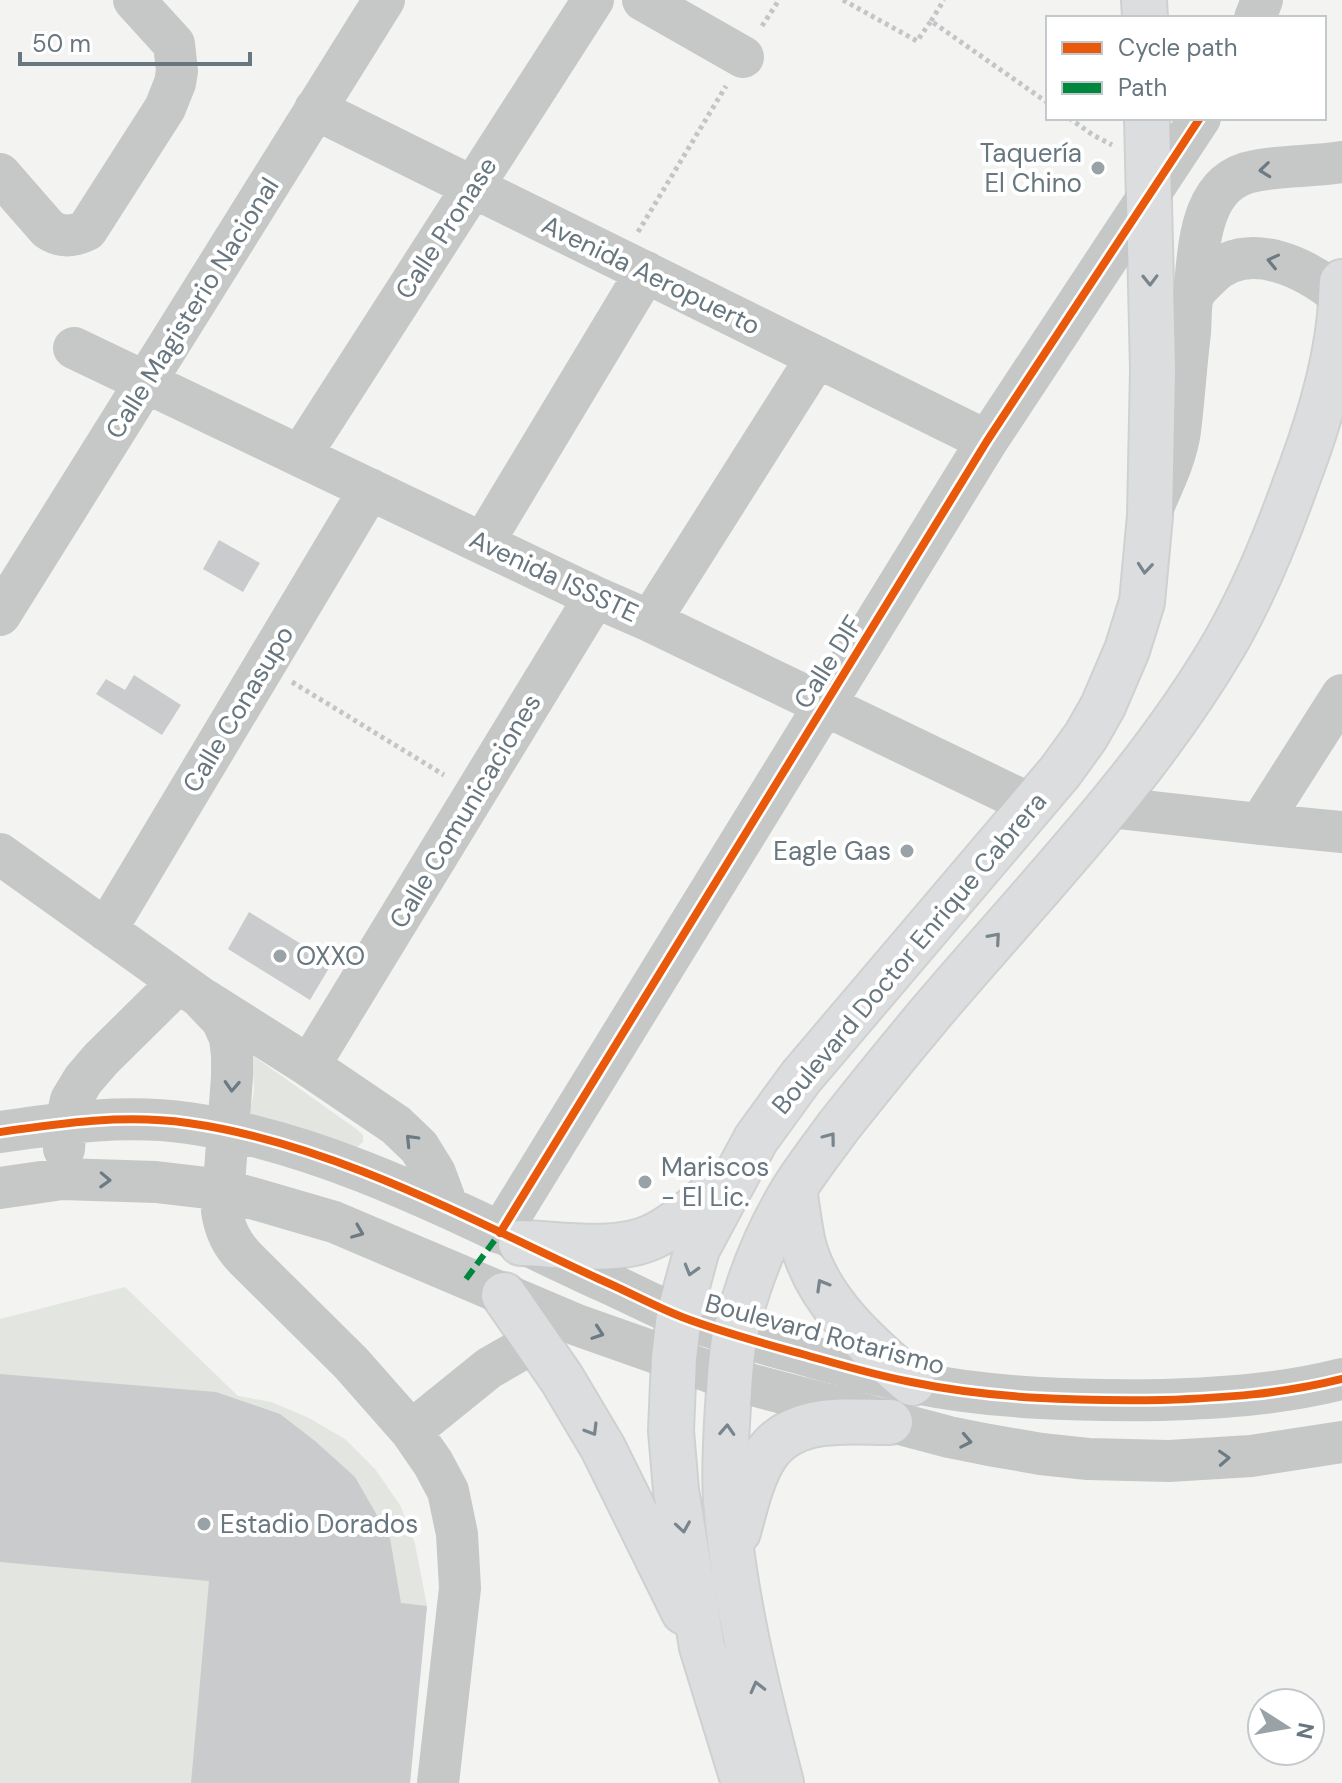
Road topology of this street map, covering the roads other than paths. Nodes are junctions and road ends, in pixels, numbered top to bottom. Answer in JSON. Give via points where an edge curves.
{"nodes":[{"id":1,"x":134,"y":0,"type":"edge"},
{"id":2,"x":384,"y":0,"type":"edge"},
{"id":3,"x":593,"y":0,"type":"edge"},
{"id":4,"x":643,"y":0,"type":"edge"},
{"id":5,"x":743,"y":57,"type":"road end"},
{"id":6,"x":315,"y":109,"type":"junction"},
{"id":7,"x":1147,"y":120,"type":"edge"},
{"id":8,"x":1199,"y":120,"type":"edge"},
{"id":9,"x":1342,"y":162,"type":"edge"},
{"id":10,"x":0,"y":174,"type":"edge"},
{"id":11,"x":473,"y":186,"type":"junction"},
{"id":12,"x":1148,"y":194,"type":"junction"},
{"id":13,"x":633,"y":266,"type":"junction"},
{"id":14,"x":1342,"y":291,"type":"edge"},
{"id":15,"x":1194,"y":295,"type":"junction"},
{"id":16,"x":74,"y":348,"type":"dead end"},
{"id":17,"x":817,"y":357,"type":"junction"},
{"id":18,"x":146,"y":383,"type":"junction"},
{"id":19,"x":987,"y":441,"type":"junction"},
{"id":20,"x":300,"y":456,"type":"junction"},
{"id":21,"x":370,"y":489,"type":"junction"},
{"id":22,"x":1150,"y":516,"type":"junction"},
{"id":23,"x":483,"y":543,"type":"junction"},
{"id":24,"x":595,"y":597,"type":"junction"},
{"id":25,"x":0,"y":615,"type":"edge"},
{"id":26,"x":650,"y":621,"type":"junction"},
{"id":27,"x":1342,"y":695,"type":"edge"},
{"id":28,"x":824,"y":706,"type":"junction"},
{"id":29,"x":1032,"y":805,"type":"junction"},
{"id":30,"x":1109,"y":807,"type":"junction"},
{"id":31,"x":1260,"y":824,"type":"junction"},
{"id":32,"x":1342,"y":832,"type":"edge"},
{"id":33,"x":0,"y":854,"type":"edge"},
{"id":34,"x":106,"y":930,"type":"junction"},
{"id":35,"x":190,"y":989,"type":"junction"},
{"id":36,"x":309,"y":1066,"type":"junction"},
{"id":37,"x":66,"y":1122,"type":"junction"},
{"id":38,"x":229,"y":1130,"type":"junction"},
{"id":39,"x":0,"y":1132,"type":"edge"},
{"id":40,"x":739,"y":1170,"type":"junction"},
{"id":41,"x":62,"y":1179,"type":"junction"},
{"id":42,"x":0,"y":1188,"type":"edge"},
{"id":43,"x":794,"y":1189,"type":"junction"},
{"id":44,"x":224,"y":1190,"type":"junction"},
{"id":45,"x":448,"y":1208,"type":"junction"},
{"id":46,"x":510,"y":1238,"type":"junction"},
{"id":47,"x":504,"y":1295,"type":"junction"},
{"id":48,"x":679,"y":1315,"type":"junction"},
{"id":49,"x":734,"y":1336,"type":"junction"},
{"id":50,"x":536,"y":1341,"type":"junction"},
{"id":51,"x":674,"y":1358,"type":"junction"},
{"id":52,"x":730,"y":1379,"type":"junction"},
{"id":53,"x":1342,"y":1379,"type":"edge"},
{"id":54,"x":912,"y":1383,"type":"junction"},
{"id":55,"x":890,"y":1422,"type":"junction"},
{"id":56,"x":411,"y":1431,"type":"junction"},
{"id":57,"x":1342,"y":1442,"type":"edge"},
{"id":58,"x":731,"y":1553,"type":"junction"},
{"id":59,"x":702,"y":1647,"type":"junction"},
{"id":60,"x":760,"y":1775,"type":"edge"},
{"id":61,"x":438,"y":1783,"type":"edge"}],
"edges":[{"from":1,"to":10,"type":"street","via":[[174,44],[175,83],[165,108],[87,230],[57,235]]},
{"from":2,"to":6,"type":"street","name":"Calle Magisterio Nacional"},
{"from":3,"to":11,"type":"street","name":"Calle Pronase"},
{"from":4,"to":5,"type":"street"},
{"from":6,"to":11,"type":"street","name":"Avenida Aeropuerto"},
{"from":6,"to":18,"type":"street","name":"Calle Magisterio Nacional"},
{"from":7,"to":12,"type":"main road","name":"Boulevard Doctor Enrique Cabrera"},
{"from":8,"to":12,"type":"street","name":"Calle DIF"},
{"from":9,"to":15,"type":"street","one_way":true,"via":[[1255,171],[1229,180],[1209,206],[1201,232]]},
{"from":11,"to":13,"type":"street","name":"Avenida Aeropuerto"},
{"from":11,"to":20,"type":"street","name":"Calle Pronase"},
{"from":12,"to":19,"type":"street","name":"Calle DIF"},
{"from":12,"to":22,"type":"main road","name":"Boulevard Doctor Enrique Cabrera","one_way":true},
{"from":13,"to":17,"type":"street","name":"Avenida Aeropuerto"},
{"from":13,"to":23,"type":"street"},
{"from":14,"to":15,"type":"street","one_way":true,"via":[[1301,271],[1252,257],[1222,266]]},
{"from":14,"to":30,"type":"main road","name":"Boulevard Doctor Enrique Cabrera","via":[[1316,430],[1257,580],[1187,702]]},
{"from":15,"to":22,"type":"street","via":[[1179,435]]},
{"from":16,"to":18,"type":"street","name":"Avenida ISSSTE"},
{"from":17,"to":19,"type":"street","name":"Avenida Aeropuerto"},
{"from":17,"to":26,"type":"street"},
{"from":18,"to":20,"type":"street","name":"Avenida ISSSTE"},
{"from":18,"to":25,"type":"street","name":"Calle Magisterio Nacional"},
{"from":19,"to":28,"type":"street","name":"Calle DIF"},
{"from":20,"to":21,"type":"street","name":"Avenida ISSSTE"},
{"from":21,"to":23,"type":"street","name":"Avenida ISSSTE"},
{"from":21,"to":34,"type":"street","name":"Calle Conasupo"},
{"from":22,"to":29,"type":"main road","name":"Boulevard Doctor Enrique Cabrera","one_way":true,"via":[[1142,602],[1127,650],[1086,736]]},
{"from":23,"to":24,"type":"street","name":"Avenida ISSSTE"},
{"from":24,"to":26,"type":"street","name":"Avenida ISSSTE"},
{"from":24,"to":36,"type":"street","name":"Calle Comunicaciones"},
{"from":26,"to":28,"type":"street","name":"Avenida ISSSTE"},
{"from":27,"to":31,"type":"street"},
{"from":28,"to":29,"type":"street","name":"Avenida ISSSTE"},
{"from":28,"to":46,"type":"street","name":"Calle DIF"},
{"from":29,"to":40,"type":"main road","name":"Boulevard Doctor Enrique Cabrera","via":[[801,1077]]},
{"from":30,"to":31,"type":"street"},
{"from":43,"to":30,"type":"main road","name":"Boulevard Doctor Enrique Cabrera","one_way":true,"via":[[874,1080]]},
{"from":31,"to":32,"type":"street"},
{"from":33,"to":34,"type":"street"},
{"from":34,"to":35,"type":"street"},
{"from":35,"to":36,"type":"street"},
{"from":35,"to":37,"type":"street","via":[[101,1059],[71,1100]]},
{"from":35,"to":38,"type":"street","one_way":true,"via":[[222,1020],[230,1038]]},
{"from":45,"to":36,"type":"street","one_way":true,"via":[[419,1147],[396,1125]]},
{"from":37,"to":38,"type":"street","name":"Boulevard Rotarismo","via":[[133,1119]]},
{"from":37,"to":39,"type":"street","name":"Boulevard Rotarismo"},
{"from":37,"to":41,"type":"street"},
{"from":38,"to":44,"type":"street"},
{"from":38,"to":45,"type":"street","name":"Boulevard Rotarismo","via":[[377,1177]]},
{"from":40,"to":46,"type":"main road","via":[[673,1225],[636,1243]]},
{"from":40,"to":48,"type":"main road","name":"Boulevard Doctor Enrique Cabrera","one_way":true,"via":[[697,1249]]},
{"from":41,"to":42,"type":"street"},
{"from":41,"to":44,"type":"street","one_way":true},
{"from":43,"to":49,"type":"main road","name":"Boulevard Doctor Enrique Cabrera","via":[[762,1250]]},
{"from":54,"to":43,"type":"main road","one_way":true,"via":[[834,1305],[803,1245]]},
{"from":44,"to":47,"type":"street","one_way":true,"via":[[334,1222]]},
{"from":44,"to":56,"type":"street","via":[[222,1211],[233,1244]]},
{"from":45,"to":46,"type":"street","name":"Boulevard Rotarismo"},
{"from":46,"to":48,"type":"street","name":"Boulevard Rotarismo"},
{"from":47,"to":50,"type":"main road"},
{"from":47,"to":51,"type":"street","one_way":true},
{"from":48,"to":49,"type":"street","name":"Boulevard Rotarismo"},
{"from":48,"to":51,"type":"main road","name":"Boulevard Doctor Enrique Cabrera"},
{"from":49,"to":52,"type":"main road","name":"Boulevard Doctor Enrique Cabrera"},
{"from":49,"to":54,"type":"street","name":"Boulevard Rotarismo"},
{"from":50,"to":56,"type":"street","via":[[489,1368]]},
{"from":50,"to":59,"type":"main road","one_way":true,"via":[[603,1448]]},
{"from":51,"to":52,"type":"street"},
{"from":51,"to":59,"type":"main road","name":"Boulevard Doctor Enrique Cabrera","one_way":true,"via":[[671,1431],[676,1490]]},
{"from":52,"to":55,"type":"street"},
{"from":58,"to":52,"type":"main road","name":"Boulevard Doctor Enrique Cabrera","one_way":true,"via":[[726,1496]]},
{"from":53,"to":54,"type":"street","name":"Boulevard Rotarismo","via":[[1230,1398],[1099,1401]]},
{"from":55,"to":57,"type":"street","one_way":true,"via":[[989,1445],[1088,1459],[1251,1456]]},
{"from":55,"to":58,"type":"main road","via":[[822,1423],[782,1439],[757,1472]]},
{"from":56,"to":61,"type":"street","via":[[448,1491],[457,1534],[460,1588]]},
{"from":60,"to":58,"type":"main road","name":"Boulevard Doctor Enrique Cabrera","one_way":true,"via":[[750,1655]]},
{"from":59,"to":60,"type":"main road","name":"Boulevard Doctor Enrique Cabrera"}]}
